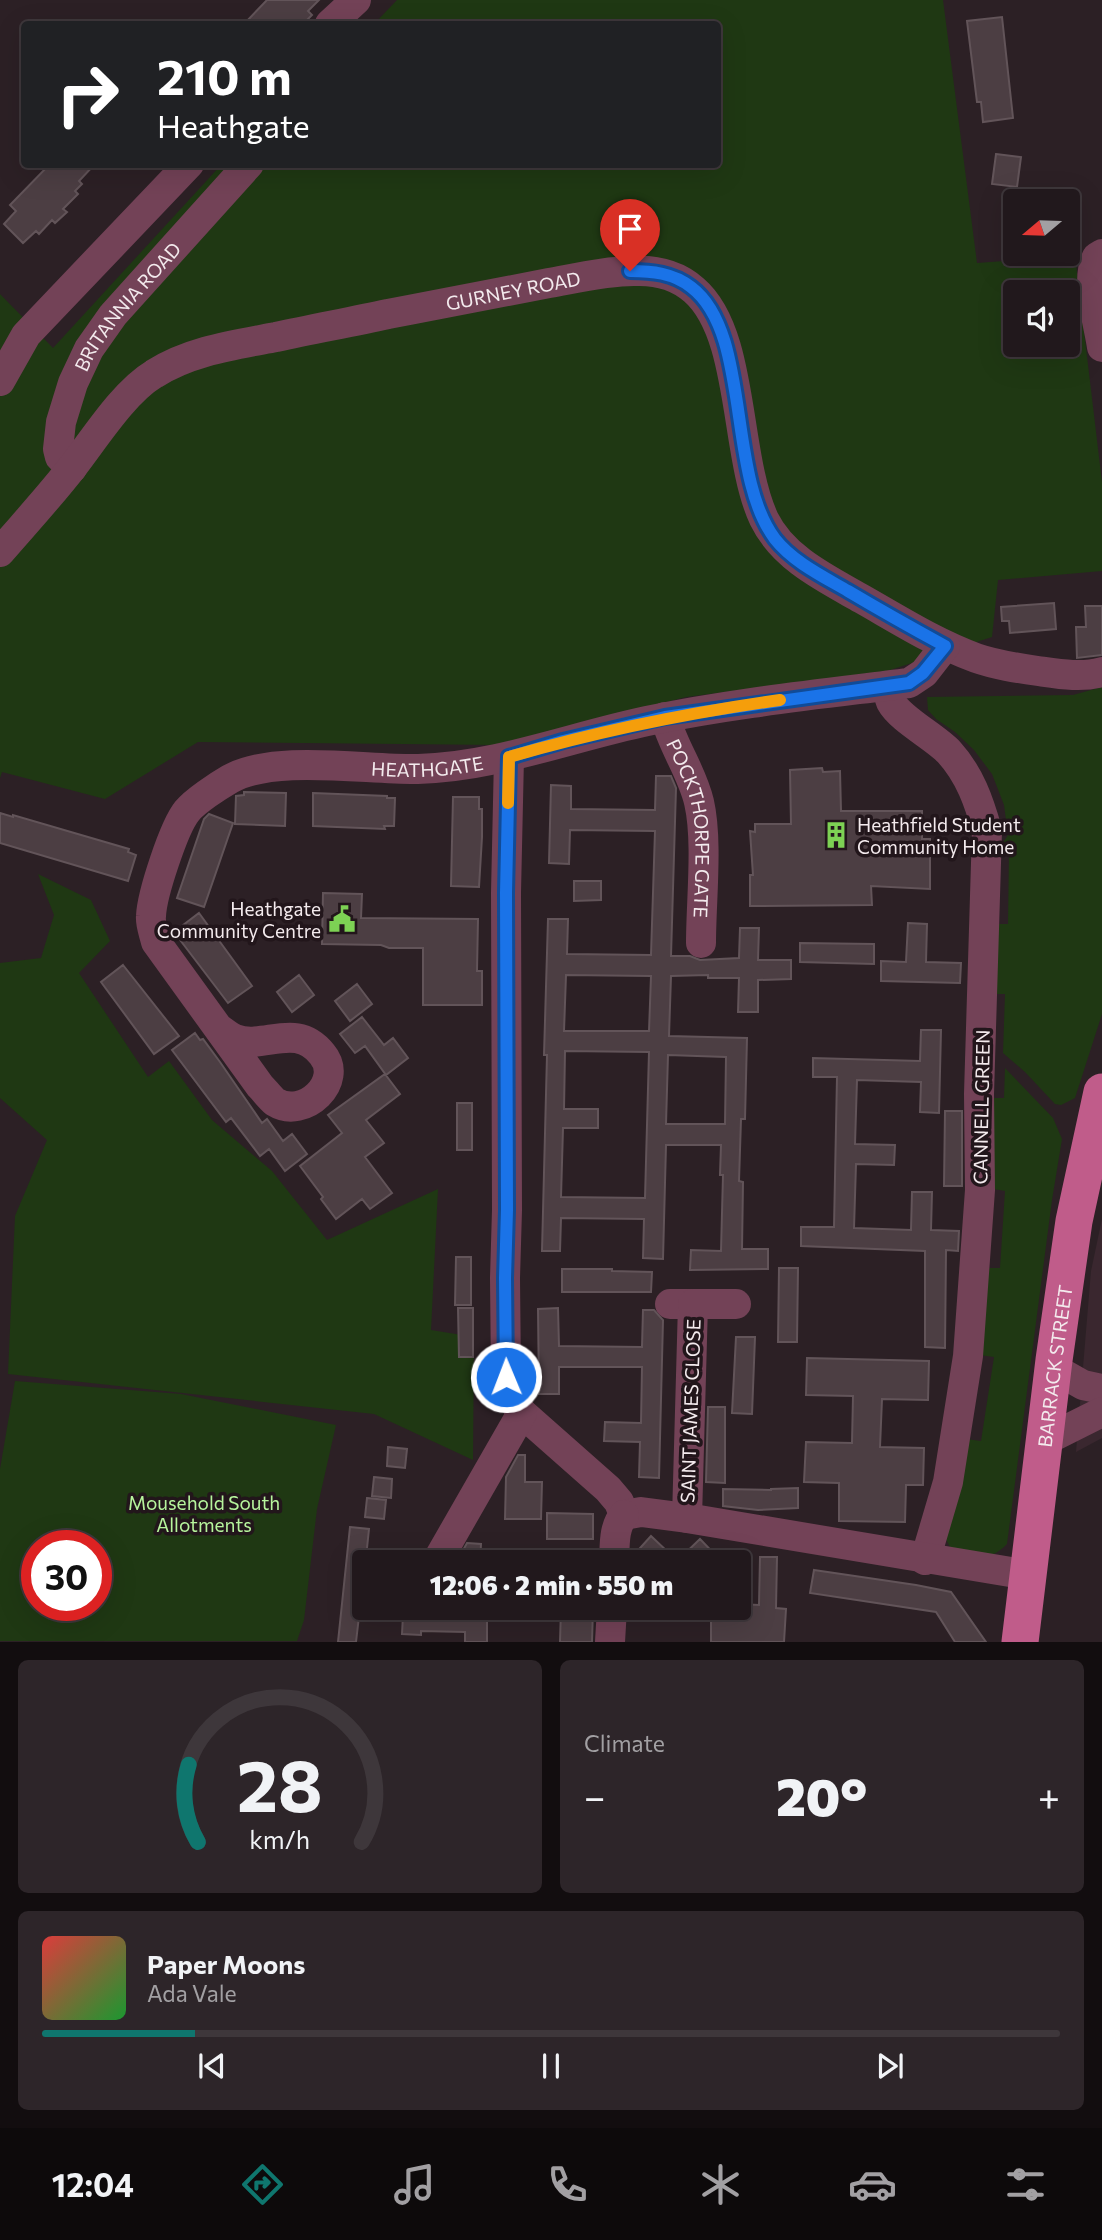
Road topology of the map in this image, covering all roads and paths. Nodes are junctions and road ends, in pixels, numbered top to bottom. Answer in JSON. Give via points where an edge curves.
{"nodes":[{"id":1,"x":356,"y":0,"type":"edge"},
{"id":2,"x":333,"y":21,"type":"edge"},
{"id":3,"x":185,"y":168,"type":"edge"},
{"id":4,"x":245,"y":168,"type":"edge"},
{"id":5,"x":1102,"y":254,"type":"edge"},
{"id":6,"x":1102,"y":347,"type":"edge"},
{"id":7,"x":0,"y":381,"type":"edge"},
{"id":8,"x":72,"y":468,"type":"junction"},
{"id":9,"x":0,"y":552,"type":"edge"},
{"id":10,"x":945,"y":646,"type":"junction"},
{"id":11,"x":1102,"y":672,"type":"edge"},
{"id":12,"x":887,"y":686,"type":"junction"},
{"id":13,"x":665,"y":717,"type":"junction"},
{"id":14,"x":509,"y":757,"type":"junction"},
{"id":15,"x":701,"y":943,"type":"dead end"},
{"id":16,"x":221,"y":1030,"type":"dead end"},
{"id":17,"x":1102,"y":1092,"type":"edge"},
{"id":18,"x":736,"y":1304,"type":"dead end"},
{"id":19,"x":1051,"y":1384,"type":"junction"},
{"id":20,"x":1102,"y":1389,"type":"edge"},
{"id":21,"x":1102,"y":1411,"type":"edge"},
{"id":22,"x":522,"y":1413,"type":"junction"},
{"id":23,"x":1044,"y":1441,"type":"junction"},
{"id":24,"x":624,"y":1515,"type":"junction"},
{"id":25,"x":687,"y":1518,"type":"junction"},
{"id":26,"x":443,"y":1550,"type":"edge"},
{"id":27,"x":614,"y":1550,"type":"edge"},
{"id":28,"x":925,"y":1560,"type":"junction"},
{"id":29,"x":1028,"y":1576,"type":"junction"},
{"id":30,"x":611,"y":1620,"type":"edge"},
{"id":31,"x":610,"y":1642,"type":"edge"},
{"id":32,"x":1020,"y":1642,"type":"edge"}],
"edges":[{"from":1,"to":2,"type":"street"},
{"from":3,"to":7,"type":"street","via":[[26,335]]},
{"from":4,"to":8,"type":"street","name":"BRITANNIA ROAD","via":[[113,315],[89,349],[61,422],[58,449]]},
{"from":5,"to":6,"type":"street","via":[[1092,267],[1091,279]]},
{"from":8,"to":9,"type":"street","name":"GURNEY ROAD"},
{"from":8,"to":10,"type":"street","name":"GURNEY ROAD","via":[[151,375],[204,352],[598,274],[654,271],[690,286],[715,317],[729,359],[755,496],[775,539],[830,580]]},
{"from":10,"to":11,"type":"street","name":"GURNEY ROAD","via":[[1009,667],[1064,675]]},
{"from":10,"to":12,"type":"street","name":"HEATHGATE","via":[[917,679]]},
{"from":12,"to":13,"type":"street","name":"HEATHGATE"},
{"from":12,"to":28,"type":"street","name":"CANNELL GREEN","via":[[898,711],[948,751],[966,774],[987,830],[979,1190],[968,1356],[948,1482]]},
{"from":13,"to":14,"type":"street","name":"HEATHGATE"},
{"from":13,"to":15,"type":"street","name":"POCKTHORPE GATE","via":[[700,803]]},
{"from":14,"to":16,"type":"street","name":"HEATHGATE","via":[[419,769],[279,765],[230,779],[187,811],[155,889],[150,918],[156,942]]},
{"from":14,"to":22,"type":"street","via":[[506,1377],[509,1394]]},
{"from":17,"to":19,"type":"main road","name":"BARRACK STREET","via":[[1076,1206]]},
{"from":18,"to":25,"type":"street","name":"SAINT JAMES CLOSE","via":[[682,1304]]},
{"from":19,"to":20,"type":"street"},
{"from":19,"to":21,"type":"street"},
{"from":19,"to":23,"type":"main road","name":"BARRACK STREET"},
{"from":21,"to":23,"type":"street"},
{"from":22,"to":24,"type":"street","via":[[608,1489]]},
{"from":22,"to":26,"type":"street"},
{"from":23,"to":29,"type":"main road","name":"BARRACK STREET"},
{"from":24,"to":25,"type":"street","name":"SAINT JAMES CLOSE","via":[[641,1512]]},
{"from":24,"to":27,"type":"street","via":[[615,1533]]},
{"from":25,"to":28,"type":"street","name":"SAINT JAMES CLOSE","via":[[825,1529]]},
{"from":28,"to":29,"type":"street","name":"SAINT JAMES CLOSE"},
{"from":29,"to":32,"type":"main road","name":"BARRACK STREET"},
{"from":30,"to":31,"type":"street"}]}
